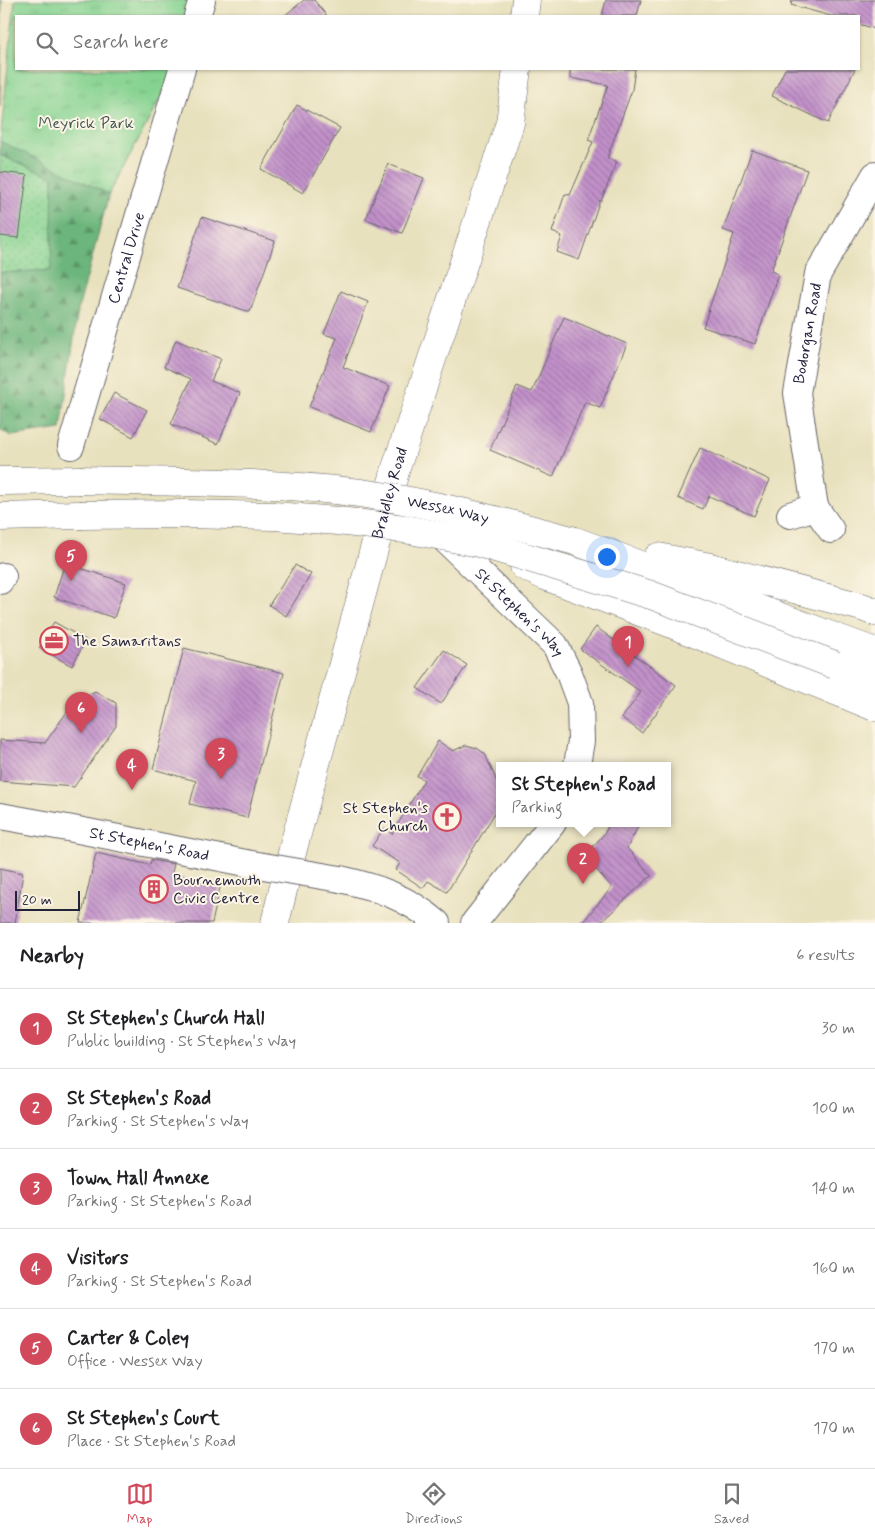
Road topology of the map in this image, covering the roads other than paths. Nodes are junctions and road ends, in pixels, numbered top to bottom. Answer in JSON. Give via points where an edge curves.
{"nodes":[{"id":1,"x":202,"y":0,"type":"edge"},
{"id":2,"x":526,"y":0,"type":"edge"},
{"id":3,"x":197,"y":15,"type":"edge"},
{"id":4,"x":524,"y":15,"type":"edge"},
{"id":5,"x":182,"y":70,"type":"edge"},
{"id":6,"x":517,"y":70,"type":"edge"},
{"id":7,"x":875,"y":175,"type":"edge"},
{"id":8,"x":71,"y":446,"type":"dead end"},
{"id":9,"x":0,"y":481,"type":"edge"},
{"id":10,"x":815,"y":507,"type":"junction"},
{"id":11,"x":383,"y":513,"type":"junction"},
{"id":12,"x":790,"y":515,"type":"dead end"},
{"id":13,"x":0,"y":517,"type":"edge"},
{"id":14,"x":831,"y":530,"type":"dead end"},
{"id":15,"x":576,"y":541,"type":"junction"},
{"id":16,"x":868,"y":609,"type":"edge"},
{"id":17,"x":875,"y":652,"type":"edge"},
{"id":18,"x":834,"y":664,"type":"junction"},
{"id":19,"x":875,"y":680,"type":"edge"},
{"id":20,"x":875,"y":707,"type":"edge"},
{"id":21,"x":578,"y":762,"type":"edge"},
{"id":22,"x":0,"y":816,"type":"edge"},
{"id":23,"x":550,"y":827,"type":"edge"},
{"id":24,"x":275,"y":923,"type":"edge"},
{"id":25,"x":437,"y":923,"type":"edge"},
{"id":26,"x":474,"y":923,"type":"edge"}],
"edges":[{"from":1,"to":3,"type":"street"},
{"from":2,"to":4,"type":"main road"},
{"from":5,"to":8,"type":"street","name":"Central Drive"},
{"from":6,"to":11,"type":"main road","name":"Braidley Road","via":[[510,123]]},
{"from":7,"to":10,"type":"street","name":"Bodorgan Road","via":[[818,274],[797,393]]},
{"from":9,"to":15,"type":"main road","name":"Wessex Way","bridge":true,"via":[[190,482],[359,493],[446,508]]},
{"from":10,"to":12,"type":"street"},
{"from":10,"to":14,"type":"street","name":"Bodorgan Road"},
{"from":11,"to":21,"type":"street","name":"St Stephen's Way","via":[[416,520],[439,534],[555,645],[580,703],[581,741]]},
{"from":11,"to":24,"type":"main road","name":"Braidley Road"},
{"from":13,"to":18,"type":"main road","name":"Wessex Way","bridge":true,"via":[[274,516],[405,529],[479,543],[651,595]]},
{"from":15,"to":16,"type":"main road","via":[[710,567]]},
{"from":15,"to":18,"type":"main road","name":"Wessex Way"},
{"from":17,"to":18,"type":"main road","name":"Wessex Way"},
{"from":18,"to":19,"type":"main road","name":"Wessex Way"},
{"from":18,"to":20,"type":"main road"},
{"from":22,"to":25,"type":"street","name":"St Stephen's Road","bridge":true,"via":[[368,885],[402,898]]},
{"from":23,"to":26,"type":"street"}]}
